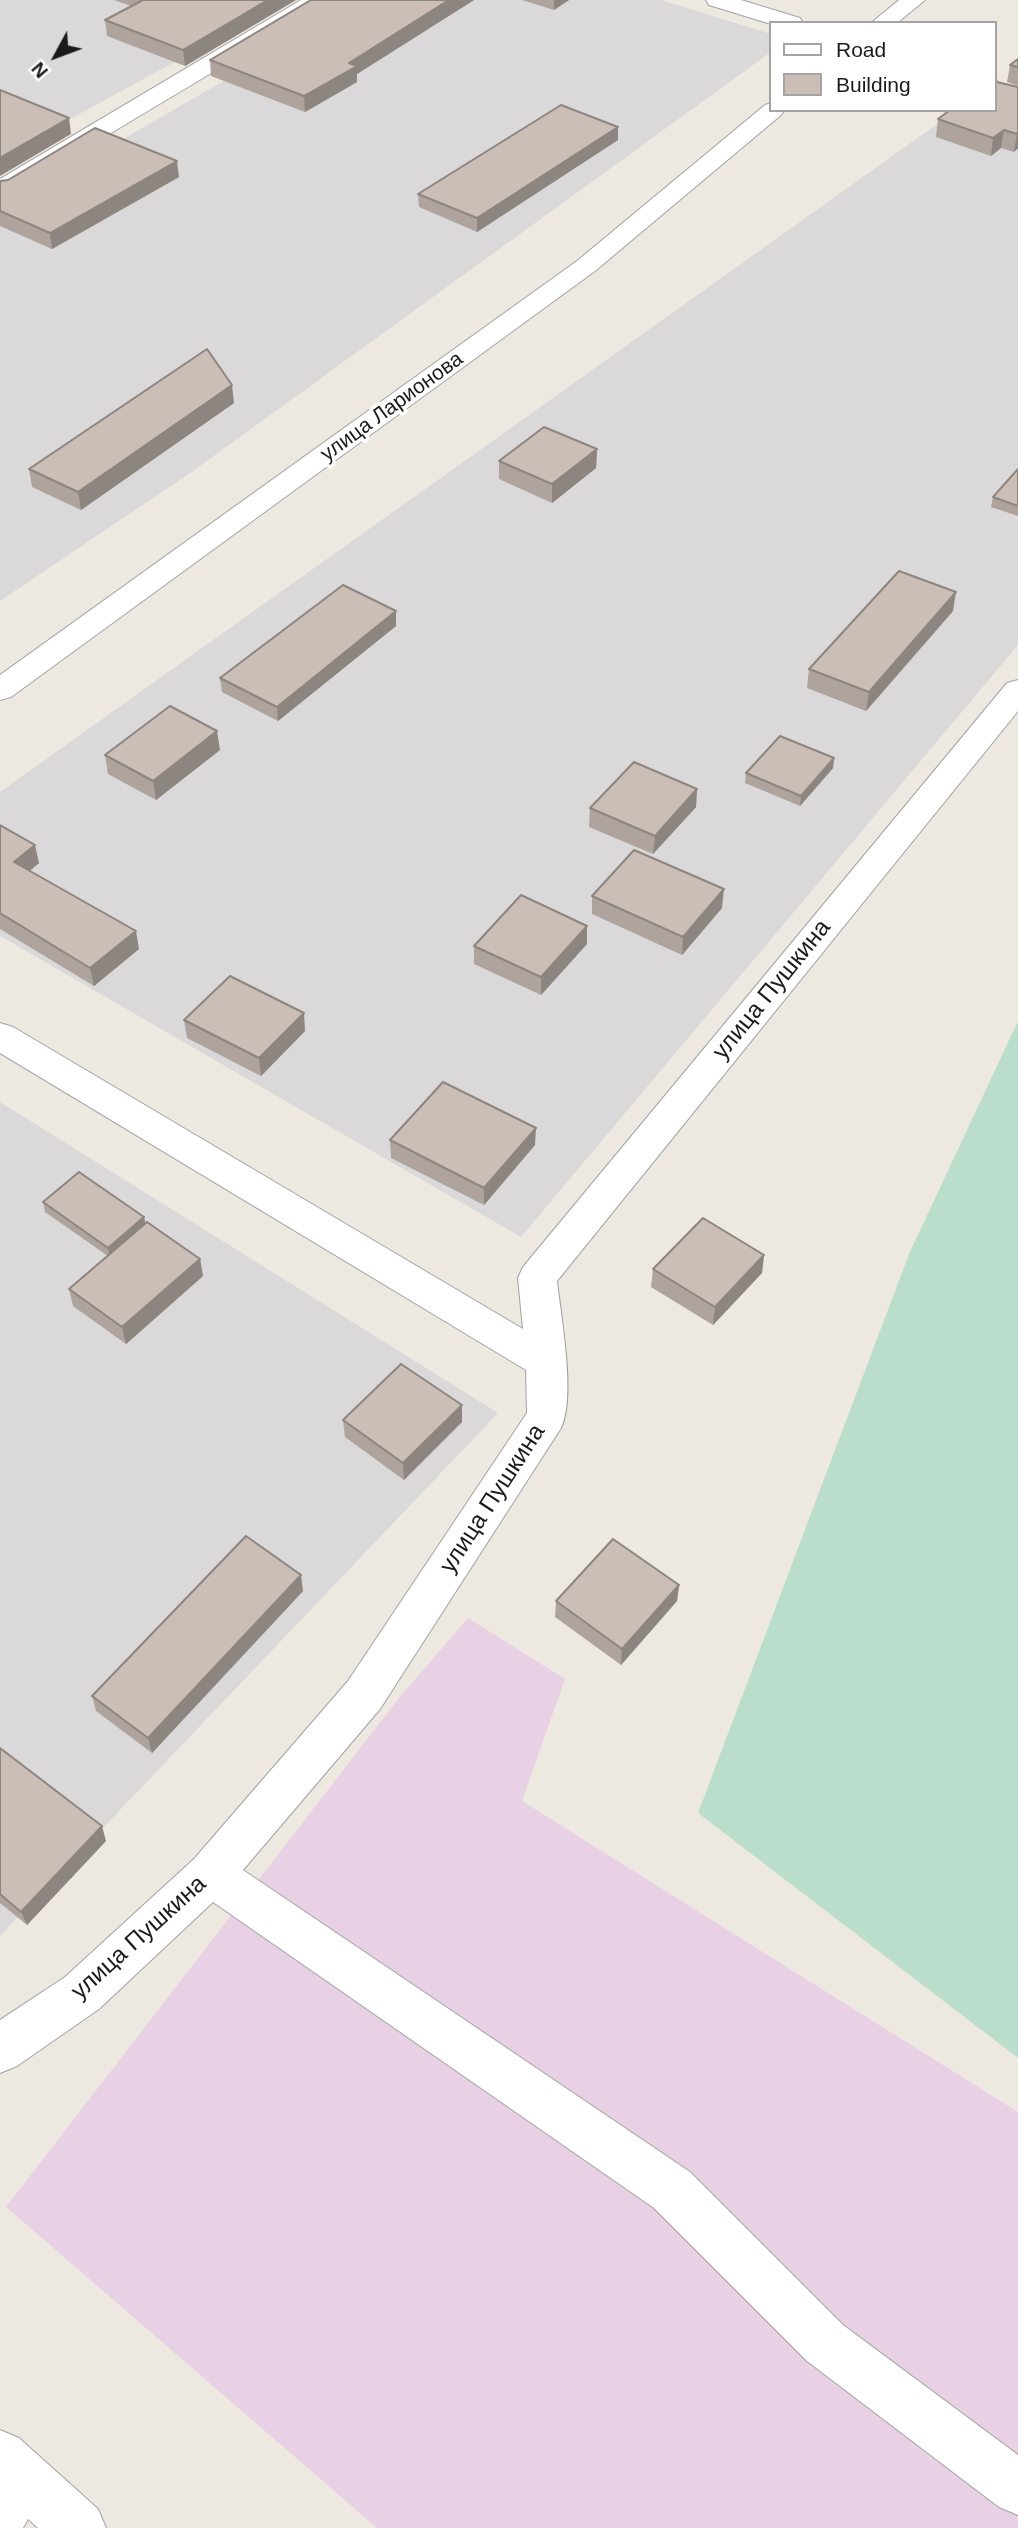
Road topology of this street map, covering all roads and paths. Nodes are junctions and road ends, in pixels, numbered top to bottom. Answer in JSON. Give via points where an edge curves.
{"nodes":[{"id":1,"x":317,"y":0,"type":"edge"},
{"id":2,"x":717,"y":0,"type":"edge"},
{"id":3,"x":914,"y":0,"type":"edge"},
{"id":4,"x":785,"y":21,"type":"edge"},
{"id":5,"x":885,"y":21,"type":"edge"},
{"id":6,"x":771,"y":112,"type":"edge"},
{"id":7,"x":0,"y":189,"type":"edge"},
{"id":8,"x":0,"y":690,"type":"edge"},
{"id":9,"x":1018,"y":690,"type":"edge"},
{"id":10,"x":0,"y":1036,"type":"edge"},
{"id":11,"x":546,"y":1362,"type":"junction"},
{"id":12,"x":211,"y":1874,"type":"junction"},
{"id":13,"x":0,"y":2049,"type":"edge"},
{"id":14,"x":7,"y":2483,"type":"edge"},
{"id":15,"x":1018,"y":2488,"type":"edge"},
{"id":16,"x":79,"y":2528,"type":"edge"}],
"edges":[{"from":1,"to":7,"type":"street"},
{"from":2,"to":4,"type":"street"},
{"from":3,"to":5,"type":"street"},
{"from":6,"to":8,"type":"street","name":"улица Ларионова","via":[[586,266]]},
{"from":9,"to":11,"type":"street","name":"улица Пушкина","via":[[537,1278]]},
{"from":10,"to":11,"type":"street"},
{"from":11,"to":12,"type":"street","name":"улица Пушкина","via":[[547,1416],[364,1695]]},
{"from":12,"to":13,"type":"street","name":"улица Пушкина","via":[[82,1993]]},
{"from":12,"to":15,"type":"street","via":[[672,2190],[825,2343]]},
{"from":14,"to":16,"type":"street"}]}
